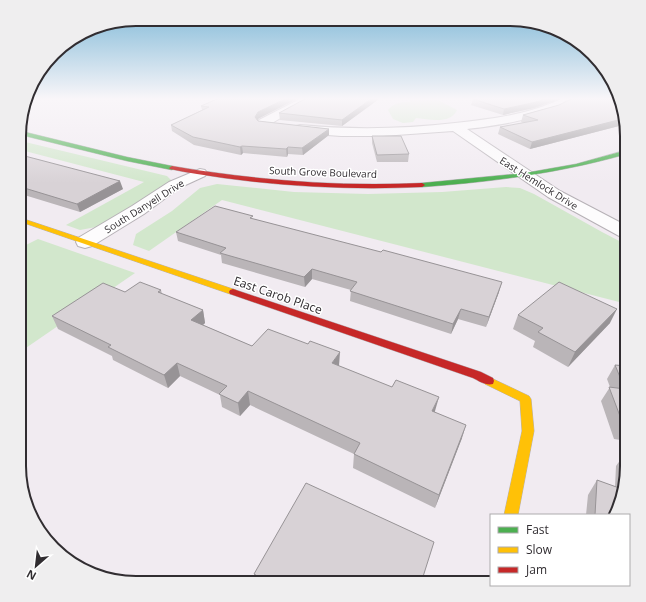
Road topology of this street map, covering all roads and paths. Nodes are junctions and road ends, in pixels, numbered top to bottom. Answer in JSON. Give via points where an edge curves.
{"nodes":[{"id":1,"x":293,"y":127,"type":"edge"},
{"id":2,"x":455,"y":127,"type":"joint"},
{"id":3,"x":26,"y":134,"type":"edge"},
{"id":4,"x":620,"y":154,"type":"edge"},
{"id":5,"x":200,"y":173,"type":"junction"},
{"id":6,"x":524,"y":175,"type":"junction"},
{"id":7,"x":26,"y":222,"type":"edge"},
{"id":8,"x":620,"y":229,"type":"edge"},
{"id":9,"x":84,"y":242,"type":"junction"},
{"id":10,"x":103,"y":248,"type":"junction"},
{"id":11,"x":511,"y":514,"type":"edge"}],
"edges":[{"from":1,"to":2,"type":"street","via":[[328,132],[403,132]]},
{"from":2,"to":6,"type":"street","name":"East Hemlock Drive"},
{"from":3,"to":5,"type":"street","name":"South Grove Boulevard"},
{"from":4,"to":6,"type":"street","name":"South Grove Boulevard","via":[[569,168]]},
{"from":5,"to":6,"type":"street","name":"South Grove Boulevard","via":[[266,181],[356,185],[429,184]]},
{"from":5,"to":9,"type":"street","name":"South Danyell Drive","via":[[174,186]]},
{"from":5,"to":10,"type":"street","name":"South Danyell Drive","via":[[194,187],[175,202]]},
{"from":6,"to":8,"type":"street","name":"East Hemlock Drive"},
{"from":7,"to":9,"type":"street","name":"East Carob Place"},
{"from":9,"to":10,"type":"street","name":"East Carob Place"},
{"from":10,"to":11,"type":"street","name":"East Carob Place","via":[[477,375],[525,400],[528,431]]}]}
